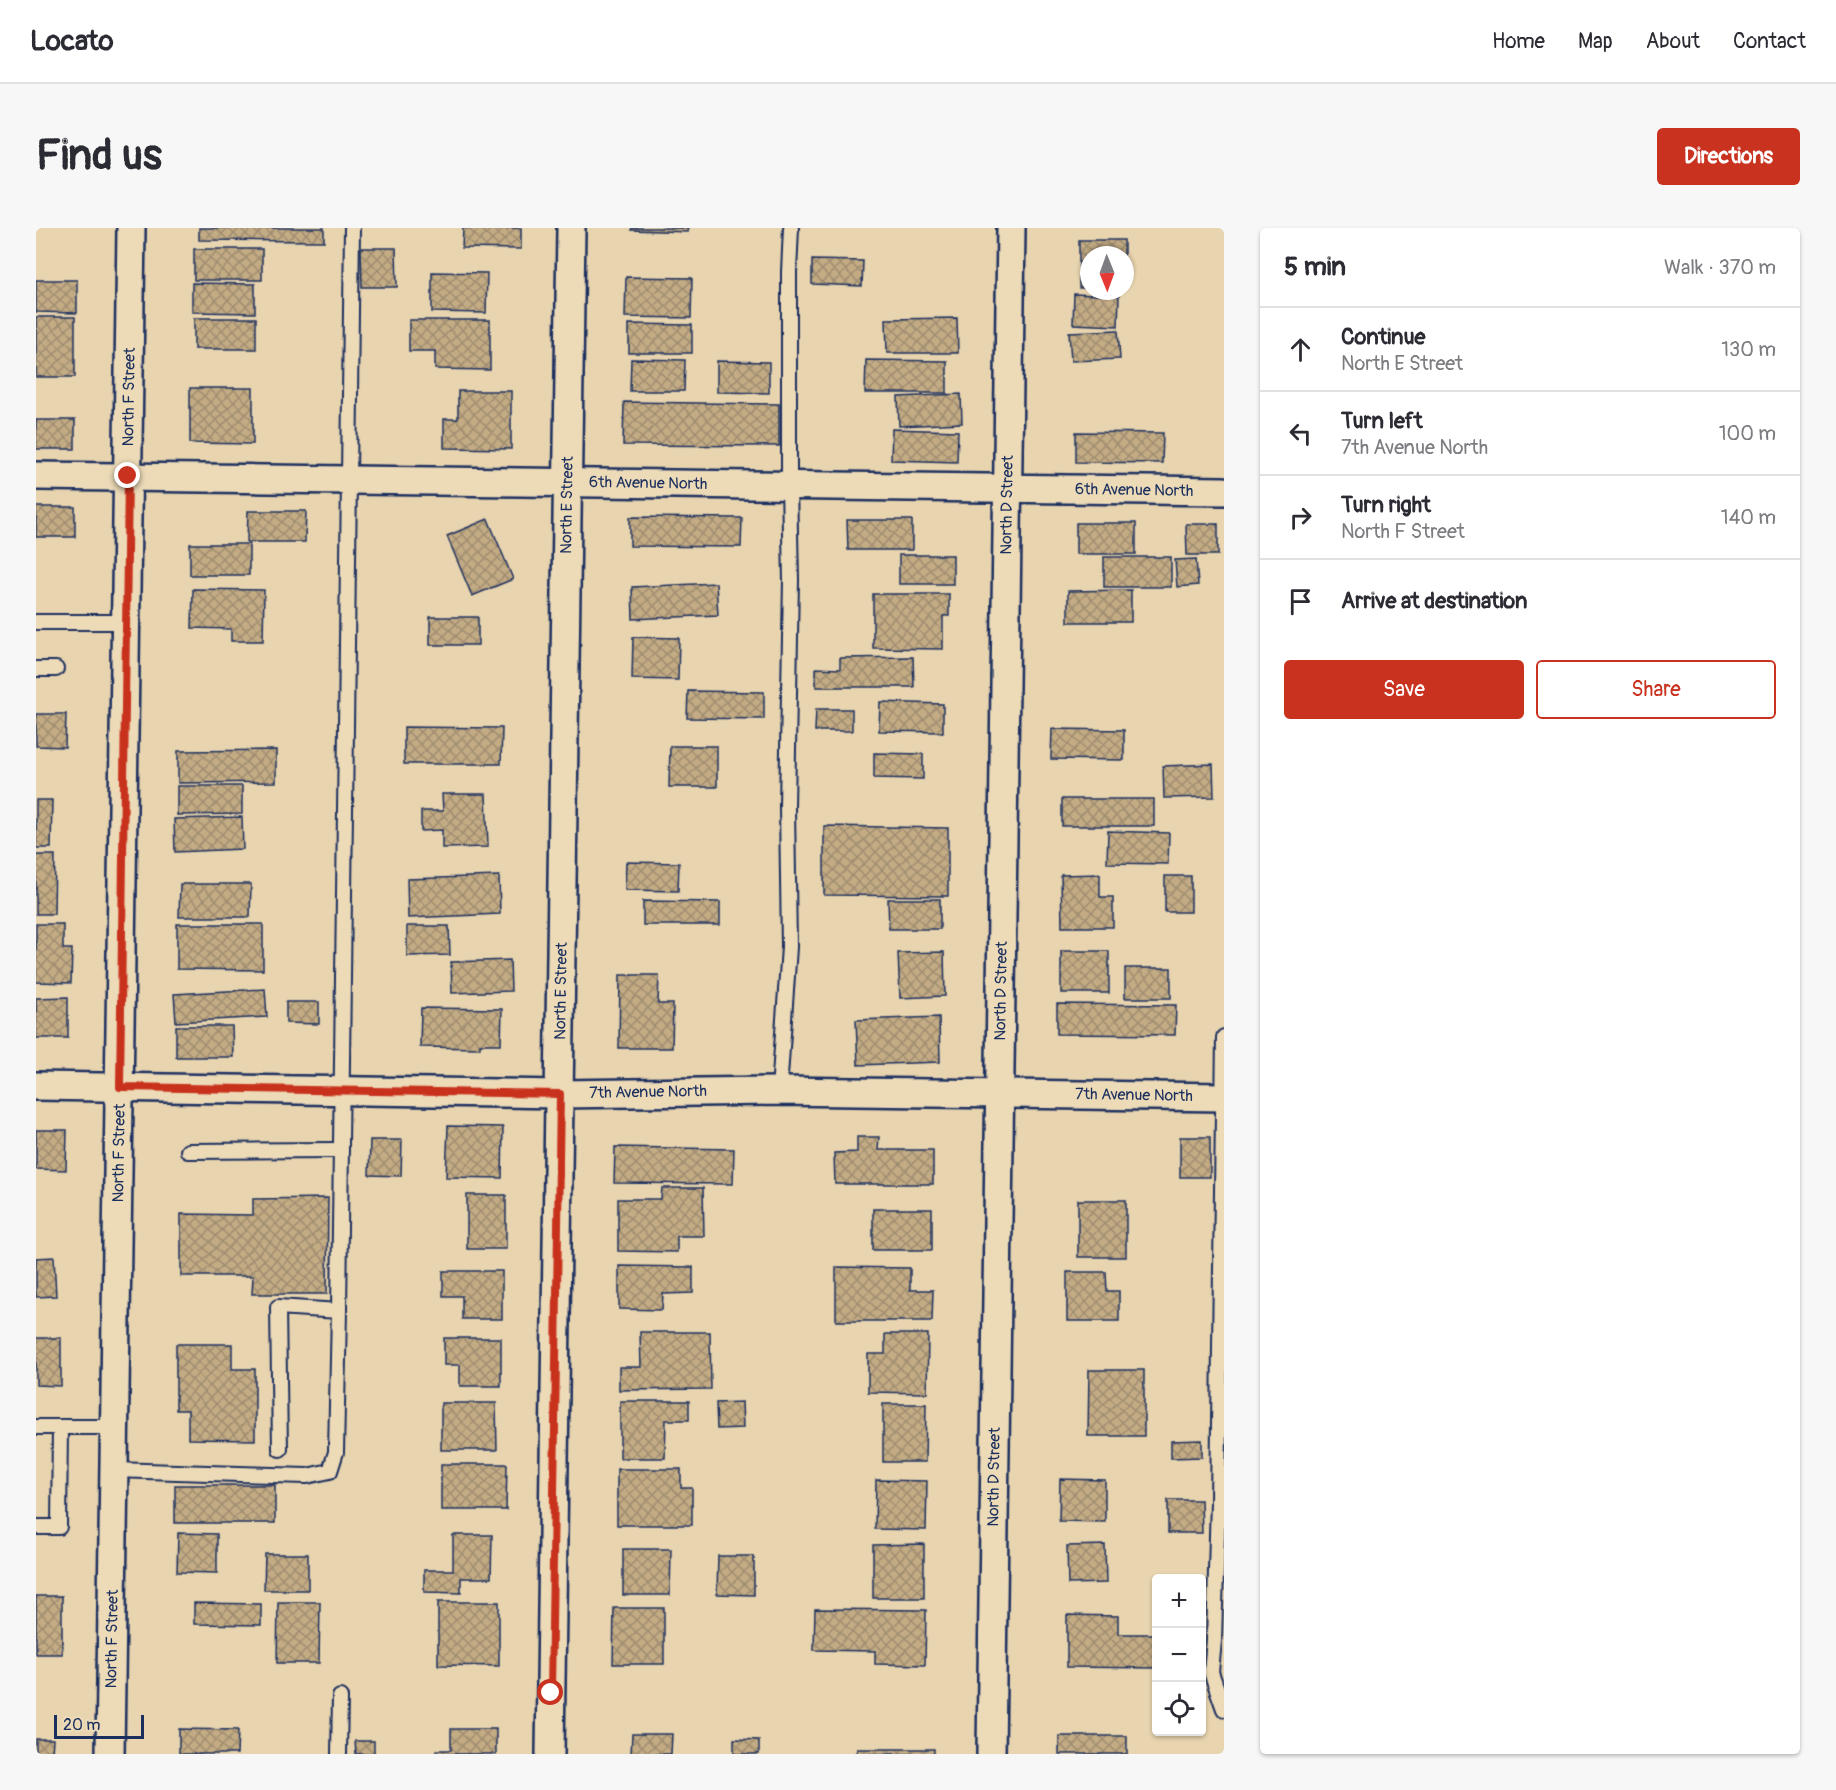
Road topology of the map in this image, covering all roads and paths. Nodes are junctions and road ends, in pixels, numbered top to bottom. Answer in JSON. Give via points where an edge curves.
{"nodes":[{"id":1,"x":131,"y":228,"type":"edge"},
{"id":2,"x":352,"y":228,"type":"edge"},
{"id":3,"x":571,"y":228,"type":"edge"},
{"id":4,"x":791,"y":228,"type":"edge"},
{"id":5,"x":1011,"y":228,"type":"edge"},
{"id":6,"x":36,"y":476,"type":"edge"},
{"id":7,"x":128,"y":476,"type":"junction"},
{"id":8,"x":348,"y":479,"type":"junction"},
{"id":9,"x":568,"y":482,"type":"junction"},
{"id":10,"x":789,"y":485,"type":"junction"},
{"id":11,"x":1008,"y":489,"type":"junction"},
{"id":12,"x":1224,"y":492,"type":"edge"},
{"id":13,"x":36,"y":622,"type":"edge"},
{"id":14,"x":126,"y":622,"type":"junction"},
{"id":15,"x":36,"y":669,"type":"edge"},
{"id":16,"x":56,"y":669,"type":"dead end"},
{"id":17,"x":1224,"y":1037,"type":"edge"},
{"id":18,"x":36,"y":1086,"type":"edge"},
{"id":19,"x":120,"y":1087,"type":"junction"},
{"id":20,"x":780,"y":1090,"type":"junction"},
{"id":21,"x":341,"y":1091,"type":"junction"},
{"id":22,"x":560,"y":1094,"type":"junction"},
{"id":23,"x":999,"y":1094,"type":"junction"},
{"id":24,"x":1223,"y":1097,"type":"edge"},
{"id":25,"x":341,"y":1150,"type":"junction"},
{"id":26,"x":188,"y":1151,"type":"dead end"},
{"id":27,"x":339,"y":1311,"type":"junction"},
{"id":28,"x":36,"y":1427,"type":"edge"},
{"id":29,"x":60,"y":1427,"type":"junction"},
{"id":30,"x":114,"y":1427,"type":"junction"},
{"id":31,"x":280,"y":1449,"type":"dead end"},
{"id":32,"x":114,"y":1470,"type":"junction"},
{"id":33,"x":36,"y":1527,"type":"edge"},
{"id":34,"x":340,"y":1697,"type":"dead end"},
{"id":35,"x":1224,"y":1709,"type":"edge"},
{"id":36,"x":110,"y":1754,"type":"edge"},
{"id":37,"x":339,"y":1754,"type":"edge"},
{"id":38,"x":550,"y":1754,"type":"edge"},
{"id":39,"x":991,"y":1754,"type":"edge"}],
"edges":[{"from":1,"to":7,"type":"street","name":"North F Street"},
{"from":2,"to":8,"type":"lane"},
{"from":3,"to":9,"type":"street","name":"North E Street"},
{"from":4,"to":10,"type":"lane"},
{"from":5,"to":11,"type":"street","name":"North D Street"},
{"from":6,"to":7,"type":"street","name":"6th Avenue North"},
{"from":7,"to":8,"type":"street","name":"6th Avenue North"},
{"from":7,"to":14,"type":"street","name":"North F Street"},
{"from":8,"to":9,"type":"street","name":"6th Avenue North"},
{"from":8,"to":21,"type":"lane"},
{"from":9,"to":10,"type":"street","name":"6th Avenue North"},
{"from":9,"to":22,"type":"street","name":"North E Street"},
{"from":10,"to":11,"type":"street","name":"6th Avenue North"},
{"from":10,"to":20,"type":"lane","via":[[789,947]]},
{"from":11,"to":12,"type":"street","name":"6th Avenue North"},
{"from":11,"to":23,"type":"street","name":"North D Street"},
{"from":13,"to":14,"type":"lane"},
{"from":14,"to":19,"type":"street","name":"North F Street"},
{"from":15,"to":16,"type":"lane"},
{"from":17,"to":24,"type":"lane"},
{"from":18,"to":19,"type":"street","name":"7th Avenue North"},
{"from":19,"to":21,"type":"street","name":"7th Avenue North"},
{"from":19,"to":30,"type":"street","name":"North F Street"},
{"from":20,"to":22,"type":"street","name":"7th Avenue North"},
{"from":20,"to":23,"type":"street","name":"7th Avenue North"},
{"from":21,"to":22,"type":"street","name":"7th Avenue North"},
{"from":21,"to":25,"type":"lane"},
{"from":22,"to":38,"type":"street","name":"North E Street"},
{"from":23,"to":24,"type":"street","name":"7th Avenue North"},
{"from":23,"to":39,"type":"street","name":"North D Street"},
{"from":24,"to":35,"type":"lane","via":[[1218,1501],[1211,1672]]},
{"from":25,"to":26,"type":"lane"},
{"from":25,"to":27,"type":"lane"},
{"from":27,"to":31,"type":"lane","via":[[278,1307]]},
{"from":27,"to":32,"type":"lane","via":[[336,1452],[330,1471],[307,1476]]},
{"from":28,"to":29,"type":"lane"},
{"from":29,"to":30,"type":"lane"},
{"from":29,"to":33,"type":"lane","via":[[59,1527]]},
{"from":30,"to":32,"type":"street","name":"North F Street"},
{"from":32,"to":36,"type":"street","name":"North F Street"},
{"from":34,"to":37,"type":"lane"}]}
